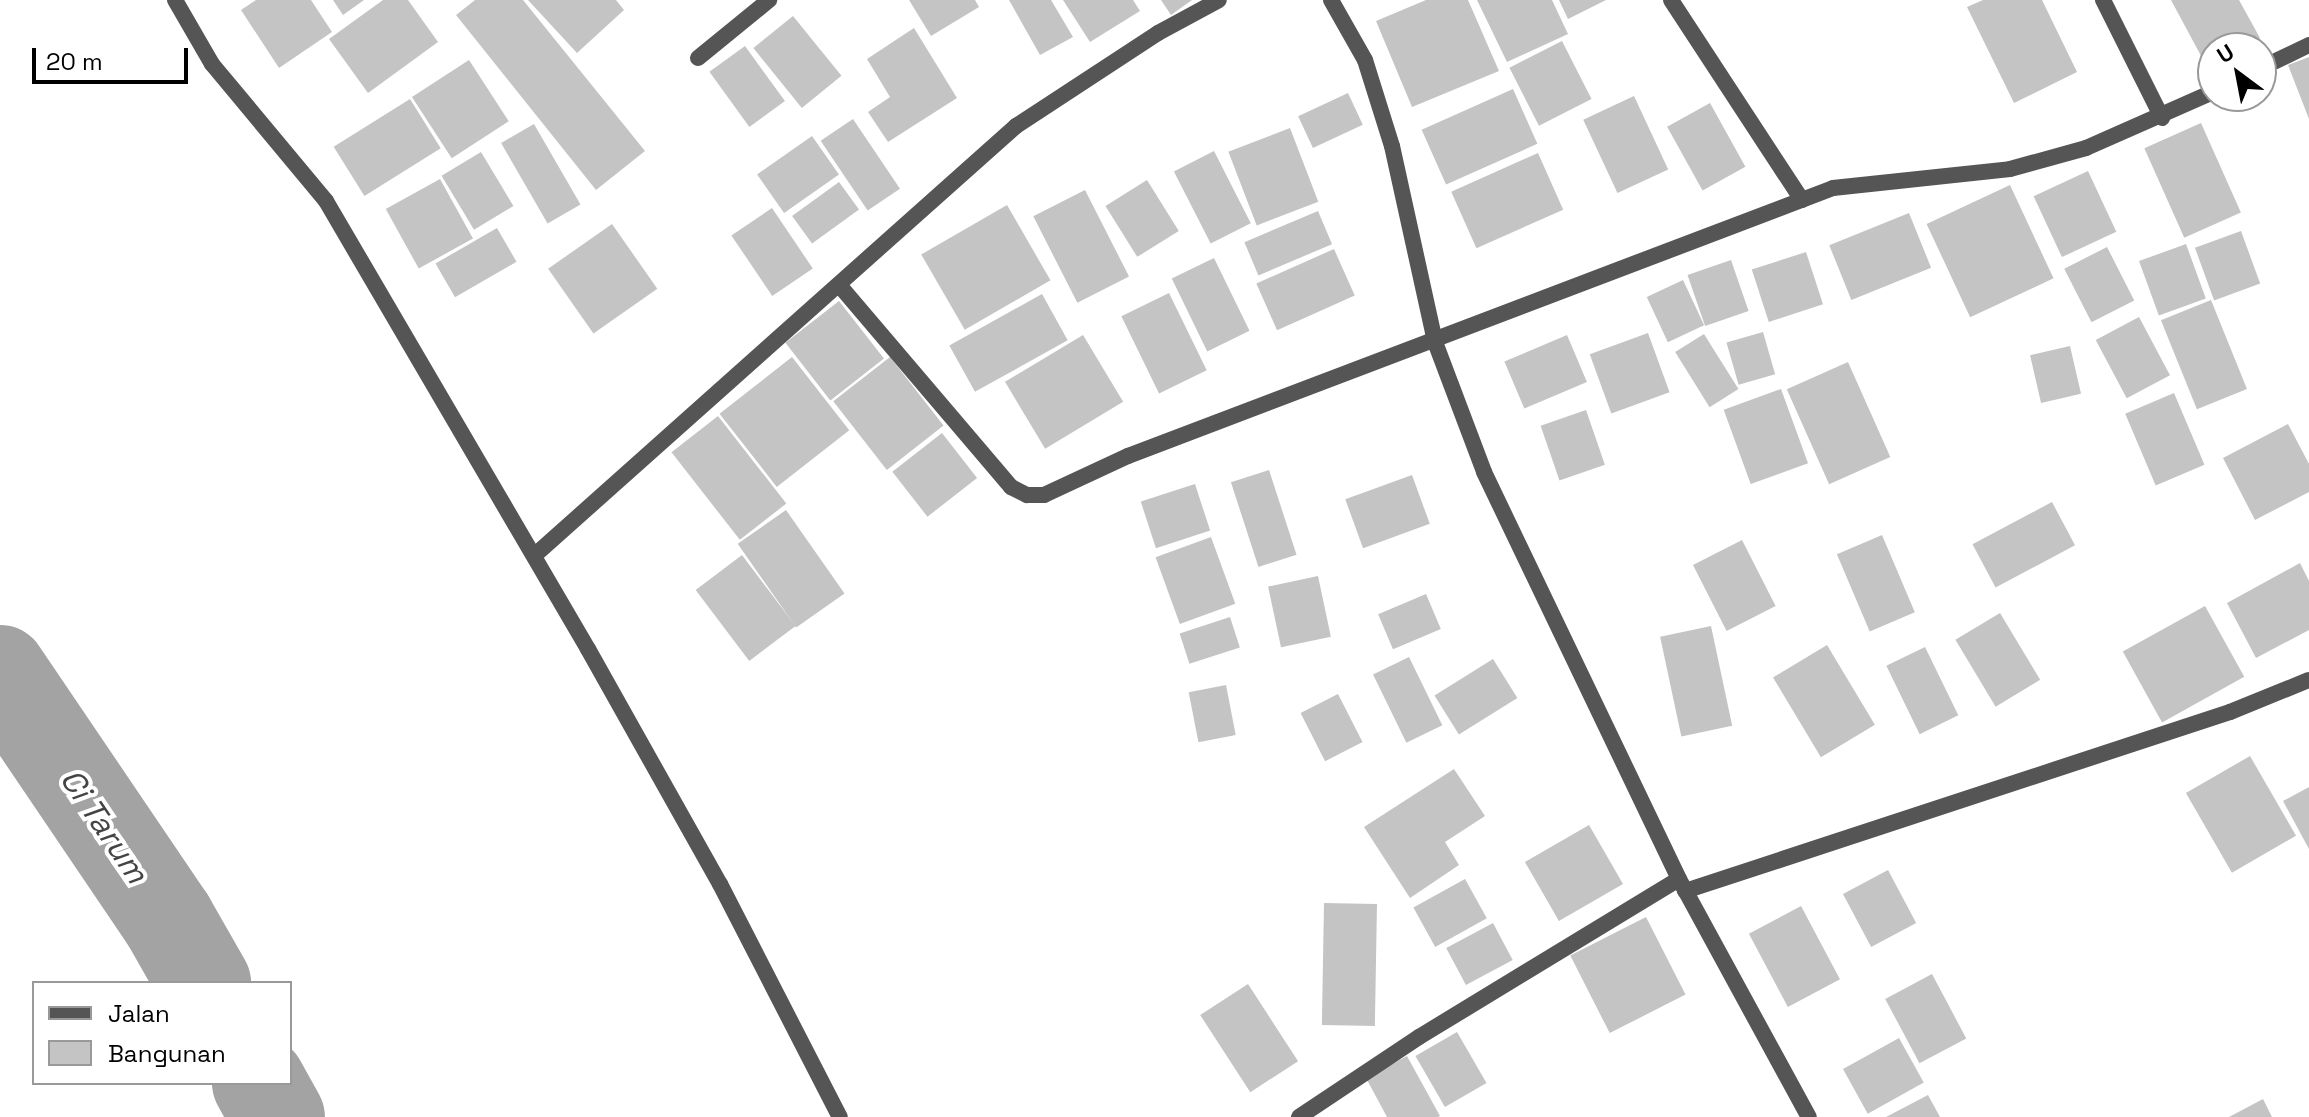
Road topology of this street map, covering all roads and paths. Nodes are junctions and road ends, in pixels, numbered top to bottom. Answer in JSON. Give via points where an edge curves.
{"nodes":[{"id":1,"x":175,"y":0,"type":"edge"},
{"id":2,"x":769,"y":0,"type":"edge"},
{"id":3,"x":1219,"y":0,"type":"edge"},
{"id":4,"x":1331,"y":0,"type":"edge"},
{"id":5,"x":1671,"y":0,"type":"edge"},
{"id":6,"x":2103,"y":0,"type":"edge"},
{"id":7,"x":2309,"y":45,"type":"edge"},
{"id":8,"x":698,"y":58,"type":"dead end"},
{"id":9,"x":2277,"y":60,"type":"edge"},
{"id":10,"x":2197,"y":100,"type":"edge"},
{"id":11,"x":2162,"y":118,"type":"junction"},
{"id":12,"x":1802,"y":200,"type":"junction"},
{"id":13,"x":840,"y":286,"type":"junction"},
{"id":14,"x":1435,"y":342,"type":"junction"},
{"id":15,"x":535,"y":555,"type":"junction"},
{"id":16,"x":2309,"y":680,"type":"edge"},
{"id":17,"x":1682,"y":885,"type":"junction"},
{"id":18,"x":840,"y":1117,"type":"edge"},
{"id":19,"x":1299,"y":1117,"type":"edge"},
{"id":20,"x":1809,"y":1117,"type":"edge"}],
"edges":[{"from":1,"to":15,"type":"street","via":[[212,64],[326,201]]},
{"from":2,"to":8,"type":"street"},
{"from":3,"to":13,"type":"street","via":[[1158,33],[1016,126]]},
{"from":4,"to":14,"type":"street","via":[[1365,60],[1392,146]]},
{"from":5,"to":12,"type":"street"},
{"from":6,"to":11,"type":"street"},
{"from":7,"to":9,"type":"street"},
{"from":10,"to":11,"type":"street"},
{"from":11,"to":12,"type":"street","via":[[2086,148],[2010,169],[1833,188]]},
{"from":12,"to":14,"type":"street"},
{"from":13,"to":14,"type":"street","via":[[1011,487],[1027,495],[1063,488],[1128,456]]},
{"from":13,"to":15,"type":"street"},
{"from":14,"to":17,"type":"street","via":[[1484,472]]},
{"from":15,"to":18,"type":"street","via":[[720,884]]},
{"from":16,"to":17,"type":"street","via":[[2230,712]]},
{"from":17,"to":19,"type":"street","via":[[1419,1037]]},
{"from":17,"to":20,"type":"street"}]}
